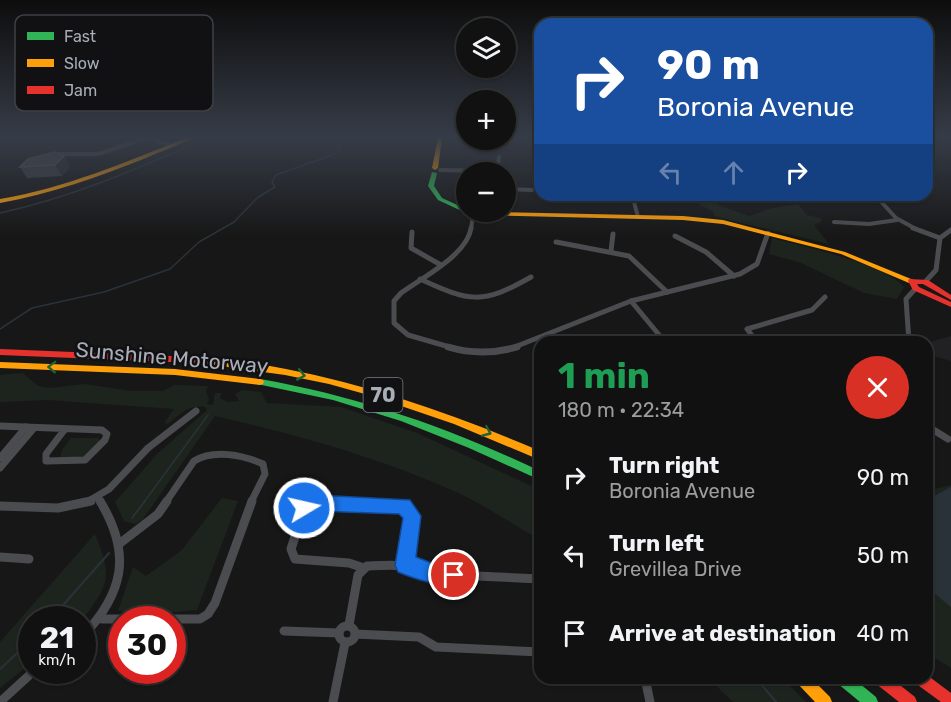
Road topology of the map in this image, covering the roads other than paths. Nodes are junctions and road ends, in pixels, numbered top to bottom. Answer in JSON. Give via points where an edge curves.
{"nodes":[{"id":1,"x":436,"y":170,"type":"edge"},
{"id":2,"x":111,"y":171,"type":"edge"},
{"id":3,"x":516,"y":189,"type":"edge"},
{"id":4,"x":532,"y":190,"type":"dead end"},
{"id":5,"x":0,"y":201,"type":"edge"},
{"id":6,"x":635,"y":201,"type":"edge"},
{"id":7,"x":878,"y":201,"type":"edge"},
{"id":8,"x":456,"y":206,"type":"edge"},
{"id":9,"x":516,"y":213,"type":"edge"},
{"id":10,"x":638,"y":217,"type":"junction"},
{"id":11,"x":897,"y":220,"type":"junction"},
{"id":12,"x":471,"y":222,"type":"edge"},
{"id":13,"x":834,"y":222,"type":"dead end"},
{"id":14,"x":951,"y":230,"type":"edge"},
{"id":15,"x":412,"y":232,"type":"dead end"},
{"id":16,"x":768,"y":233,"type":"junction"},
{"id":17,"x":612,"y":234,"type":"dead end"},
{"id":18,"x":675,"y":236,"type":"dead end"},
{"id":19,"x":939,"y":238,"type":"junction"},
{"id":20,"x":556,"y":242,"type":"dead end"},
{"id":21,"x":611,"y":251,"type":"junction"},
{"id":22,"x":441,"y":265,"type":"junction"},
{"id":23,"x":734,"y":276,"type":"junction"},
{"id":24,"x":531,"y":277,"type":"dead end"},
{"id":25,"x":420,"y":279,"type":"junction"},
{"id":26,"x":922,"y":286,"type":"junction"},
{"id":27,"x":667,"y":292,"type":"junction"},
{"id":28,"x":825,"y":297,"type":"dead end"},
{"id":29,"x":951,"y":298,"type":"edge"},
{"id":30,"x":632,"y":301,"type":"junction"},
{"id":31,"x":951,"y":305,"type":"edge"},
{"id":32,"x":553,"y":336,"type":"edge"},
{"id":33,"x":660,"y":336,"type":"edge"},
{"id":34,"x":752,"y":336,"type":"edge"},
{"id":35,"x":909,"y":336,"type":"edge"},
{"id":36,"x":534,"y":343,"type":"edge"},
{"id":37,"x":0,"y":352,"type":"edge"},
{"id":38,"x":0,"y":364,"type":"edge"},
{"id":39,"x":196,"y":411,"type":"dead end"},
{"id":40,"x":0,"y":426,"type":"edge"},
{"id":41,"x":30,"y":427,"type":"junction"},
{"id":42,"x":65,"y":429,"type":"junction"},
{"id":43,"x":933,"y":430,"type":"edge"},
{"id":44,"x":948,"y":439,"type":"dead end"},
{"id":45,"x":534,"y":453,"type":"edge"},
{"id":46,"x":0,"y":458,"type":"edge"},
{"id":47,"x":516,"y":463,"type":"junction"},
{"id":48,"x":0,"y":468,"type":"edge"},
{"id":49,"x":534,"y":473,"type":"edge"},
{"id":50,"x":534,"y":477,"type":"edge"},
{"id":51,"x":98,"y":498,"type":"junction"},
{"id":52,"x":0,"y":506,"type":"edge"},
{"id":53,"x":120,"y":544,"type":"junction"},
{"id":54,"x":0,"y":557,"type":"edge"},
{"id":55,"x":29,"y":559,"type":"dead end"},
{"id":56,"x":405,"y":565,"type":"junction"},
{"id":57,"x":364,"y":568,"type":"junction"},
{"id":58,"x":534,"y":579,"type":"edge"},
{"id":59,"x":102,"y":619,"type":"junction"},
{"id":60,"x":96,"y":624,"type":"edge"},
{"id":61,"x":349,"y":625,"type":"junction"},
{"id":62,"x":284,"y":631,"type":"dead end"},
{"id":63,"x":339,"y":633,"type":"junction"},
{"id":64,"x":355,"y":634,"type":"junction"},
{"id":65,"x":345,"y":643,"type":"junction"},
{"id":66,"x":534,"y":652,"type":"edge"},
{"id":67,"x":20,"y":684,"type":"edge"},
{"id":68,"x":646,"y":684,"type":"edge"},
{"id":69,"x":808,"y":684,"type":"edge"},
{"id":70,"x":849,"y":684,"type":"edge"},
{"id":71,"x":888,"y":684,"type":"edge"},
{"id":72,"x":928,"y":684,"type":"edge"},
{"id":73,"x":951,"y":701,"type":"edge"},
{"id":74,"x":0,"y":702,"type":"edge"},
{"id":75,"x":333,"y":702,"type":"edge"},
{"id":76,"x":650,"y":702,"type":"edge"},
{"id":77,"x":825,"y":702,"type":"edge"},
{"id":78,"x":871,"y":702,"type":"edge"},
{"id":79,"x":910,"y":702,"type":"edge"}],
"edges":[{"from":1,"to":8,"type":"main road","via":[[431,186],[436,196]]},
{"from":2,"to":5,"type":"main road","via":[[40,196]]},
{"from":3,"to":4,"type":"street"},
{"from":6,"to":10,"type":"street"},
{"from":7,"to":11,"type":"street"},
{"from":9,"to":10,"type":"main road"},
{"from":10,"to":16,"type":"main road","via":[[706,220]]},
{"from":11,"to":13,"type":"street","via":[[869,224]]},
{"from":11,"to":19,"type":"street"},
{"from":12,"to":22,"type":"street","via":[[466,245]]},
{"from":14,"to":19,"type":"street"},
{"from":15,"to":22,"type":"street","via":[[411,248]]},
{"from":16,"to":23,"type":"street","via":[[758,264]]},
{"from":16,"to":26,"type":"main road","via":[[855,257]]},
{"from":17,"to":21,"type":"street"},
{"from":18,"to":23,"type":"street","via":[[706,252]]},
{"from":19,"to":26,"type":"street","via":[[936,270]]},
{"from":20,"to":21,"type":"street"},
{"from":21,"to":27,"type":"street","via":[[638,262]]},
{"from":22,"to":25,"type":"street"},
{"from":23,"to":27,"type":"street"},
{"from":24,"to":25,"type":"street","via":[[496,296],[474,299]]},
{"from":25,"to":36,"type":"street","via":[[397,297],[392,307],[394,323],[408,335],[488,354]]},
{"from":26,"to":29,"type":"main road"},
{"from":26,"to":31,"type":"main road"},
{"from":26,"to":35,"type":"street","via":[[906,299]]},
{"from":27,"to":30,"type":"street"},
{"from":28,"to":34,"type":"street","via":[[812,310],[747,329]]},
{"from":30,"to":32,"type":"street"},
{"from":30,"to":33,"type":"street"},
{"from":37,"to":45,"type":"main road","name":"Sunshine Motorway","number":"70","one_way":true,"via":[[224,363],[320,379],[395,398]]},
{"from":47,"to":38,"type":"main road","name":"Sunshine Motorway","number":"70","one_way":true,"via":[[434,428],[292,388],[215,376]]},
{"from":39,"to":51,"type":"street","via":[[150,446]]},
{"from":40,"to":41,"type":"street"},
{"from":41,"to":42,"type":"street"},
{"from":41,"to":46,"type":"street"},
{"from":41,"to":48,"type":"street"},
{"from":42,"to":42,"type":"street","via":[[46,454],[46,461],[85,460],[107,434],[102,430]]},
{"from":43,"to":44,"type":"street"},
{"from":47,"to":49,"type":"main road","name":"Sunshine Motorway","number":"70"},
{"from":47,"to":50,"type":"main road"},
{"from":51,"to":52,"type":"street","via":[[49,509]]},
{"from":51,"to":53,"type":"street"},
{"from":53,"to":59,"type":"street","via":[[121,575]]},
{"from":53,"to":59,"type":"street","via":[[158,514],[201,455],[212,453],[263,464],[265,474],[245,514],[208,614],[200,619]]},
{"from":54,"to":55,"type":"street"},
{"from":56,"to":57,"type":"street"},
{"from":56,"to":57,"type":"street","via":[[412,520],[408,508],[316,503],[304,508],[291,549],[295,559],[349,563]]},
{"from":56,"to":58,"type":"street","via":[[432,574]]},
{"from":57,"to":61,"type":"street","via":[[358,575]]},
{"from":59,"to":60,"type":"street"},
{"from":61,"to":63,"type":"street"},
{"from":61,"to":64,"type":"street"},
{"from":62,"to":63,"type":"street"},
{"from":63,"to":65,"type":"street"},
{"from":64,"to":65,"type":"street"},
{"from":64,"to":66,"type":"street","via":[[419,637],[436,647]]},
{"from":65,"to":75,"type":"street"},
{"from":67,"to":74,"type":"street"},
{"from":68,"to":76,"type":"street"},
{"from":69,"to":77,"type":"main road"},
{"from":70,"to":78,"type":"main road"},
{"from":71,"to":79,"type":"main road"},
{"from":72,"to":73,"type":"main road"}]}
